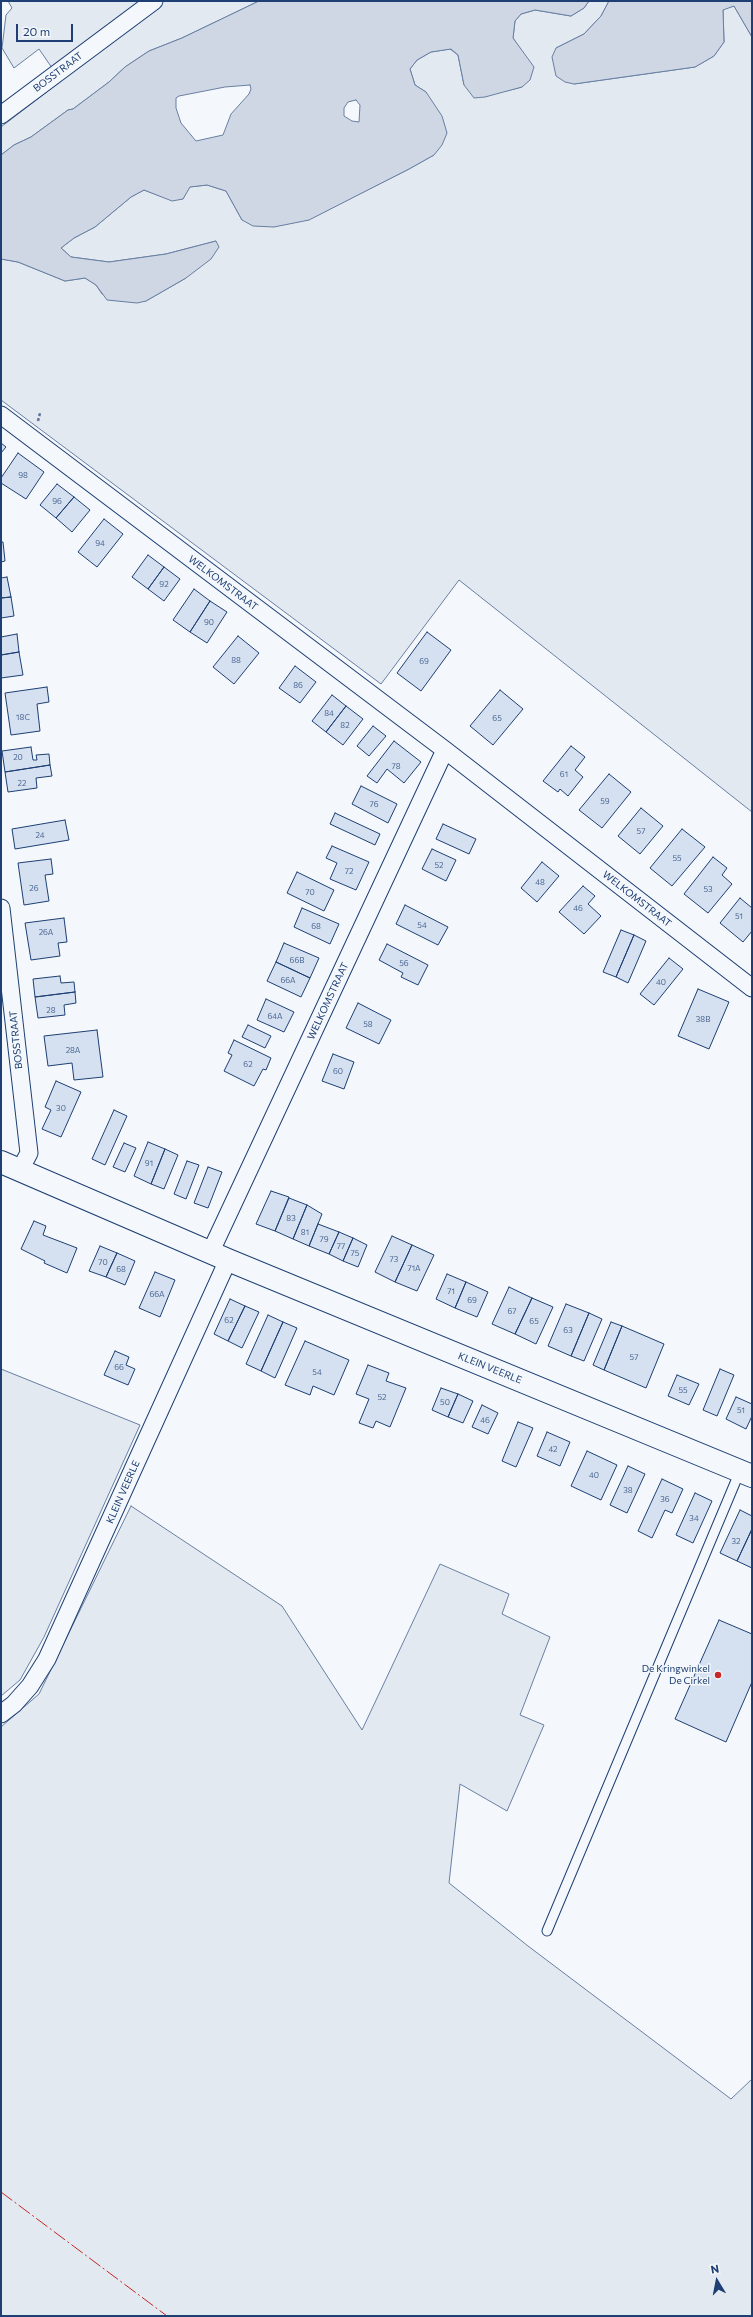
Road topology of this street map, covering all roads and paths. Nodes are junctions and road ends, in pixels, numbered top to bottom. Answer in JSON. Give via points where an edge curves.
{"nodes":[{"id":1,"x":154,"y":1,"type":"edge"},
{"id":2,"x":1,"y":115,"type":"edge"},
{"id":3,"x":1,"y":415,"type":"edge"},
{"id":4,"x":446,"y":750,"type":"junction"},
{"id":5,"x":1,"y":908,"type":"edge"},
{"id":6,"x":752,"y":988,"type":"edge"},
{"id":7,"x":11,"y":1166,"type":"edge"},
{"id":8,"x":219,"y":1256,"type":"junction"},
{"id":9,"x":746,"y":1474,"type":"edge"},
{"id":10,"x":1,"y":1714,"type":"edge"},
{"id":11,"x":547,"y":1931,"type":"dead end"}],
"edges":[{"from":1,"to":2,"type":"street","name":"BOSSTRAAT"},
{"from":3,"to":4,"type":"street","name":"WELKOMSTRAAT"},
{"from":4,"to":6,"type":"street","name":"WELKOMSTRAAT"},
{"from":4,"to":8,"type":"street","name":"WELKOMSTRAAT"},
{"from":5,"to":7,"type":"street","name":"BOSSTRAAT","via":[[29,1153]]},
{"from":7,"to":8,"type":"main road","name":"KLEIN VEERLE"},
{"from":8,"to":9,"type":"main road","name":"KLEIN VEERLE"},
{"from":8,"to":10,"type":"street","name":"KLEIN VEERLE","via":[[47,1659],[30,1686]]},
{"from":9,"to":11,"type":"lane"}]}
